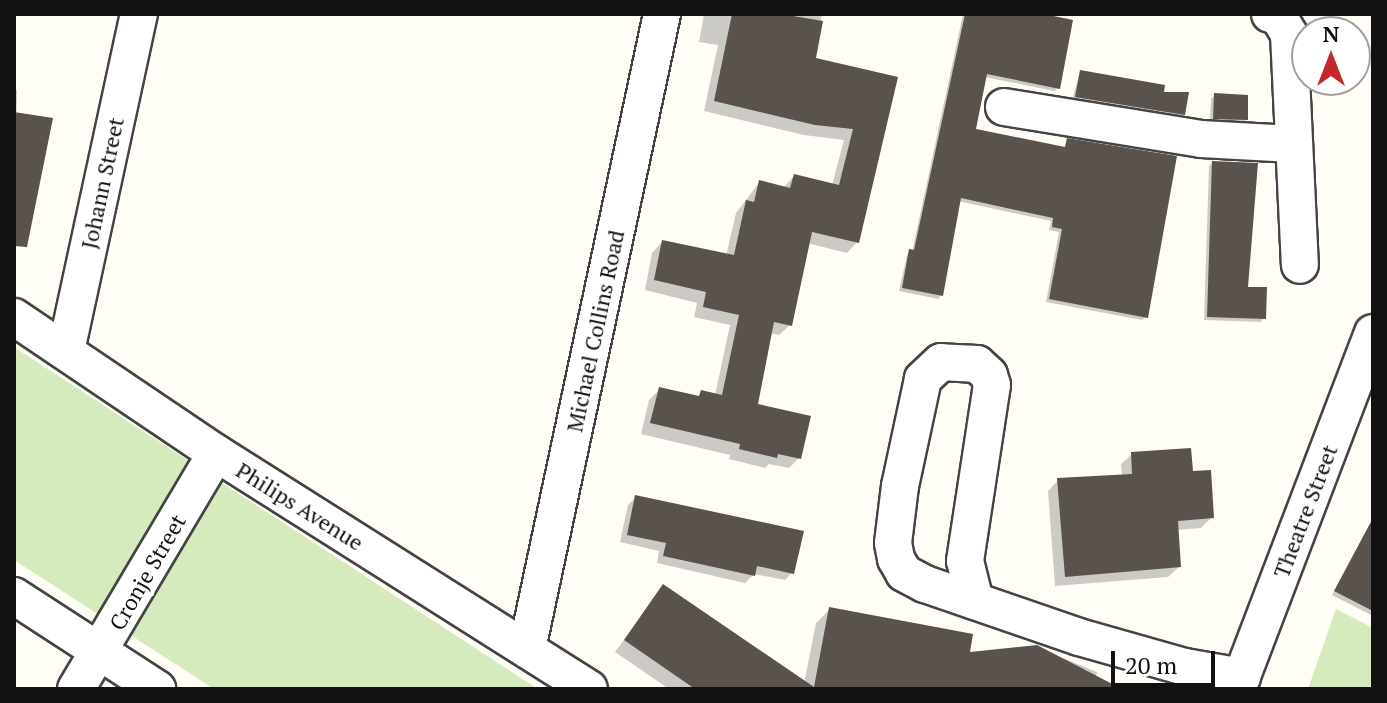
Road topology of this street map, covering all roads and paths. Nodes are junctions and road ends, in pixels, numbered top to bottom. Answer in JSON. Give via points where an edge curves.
{"nodes":[{"id":1,"x":139,"y":14,"type":"edge"},
{"id":2,"x":662,"y":14,"type":"edge"},
{"id":3,"x":1270,"y":14,"type":"edge"},
{"id":4,"x":1004,"y":107,"type":"dead end"},
{"id":5,"x":1293,"y":144,"type":"junction"},
{"id":6,"x":1300,"y":265,"type":"dead end"},
{"id":7,"x":14,"y":317,"type":"edge"},
{"id":8,"x":1373,"y":333,"type":"edge"},
{"id":9,"x":66,"y":351,"type":"junction"},
{"id":10,"x":216,"y":453,"type":"junction"},
{"id":11,"x":14,"y":596,"type":"edge"},
{"id":12,"x":975,"y":601,"type":"junction"},
{"id":13,"x":527,"y":649,"type":"junction"},
{"id":14,"x":100,"y":653,"type":"junction"},
{"id":15,"x":1240,"y":683,"type":"edge"},
{"id":16,"x":76,"y":689,"type":"edge"},
{"id":17,"x":157,"y":689,"type":"edge"},
{"id":18,"x":589,"y":689,"type":"edge"}],
"edges":[{"from":1,"to":9,"type":"street","name":"Johann Street"},
{"from":2,"to":13,"type":"street","name":"Michael Collins Road"},
{"from":3,"to":5,"type":"street","via":[[1279,17],[1289,34]]},
{"from":4,"to":5,"type":"street","via":[[1201,139]]},
{"from":5,"to":6,"type":"street"},
{"from":7,"to":9,"type":"street","name":"Philips Avenue"},
{"from":8,"to":15,"type":"street","name":"Theatre Street"},
{"from":9,"to":10,"type":"street","name":"Philips Avenue"},
{"from":10,"to":13,"type":"street","name":"Philips Avenue"},
{"from":10,"to":14,"type":"street","name":"Cronje Street"},
{"from":11,"to":14,"type":"street"},
{"from":12,"to":12,"type":"street","via":[[904,573],[895,551],[894,515],[923,379],[941,362],[977,364],[992,385],[965,561]]},
{"from":12,"to":15,"type":"street"},
{"from":13,"to":18,"type":"street","name":"Philips Avenue"},
{"from":14,"to":16,"type":"street","name":"Cronje Street"},
{"from":14,"to":17,"type":"street"}]}
